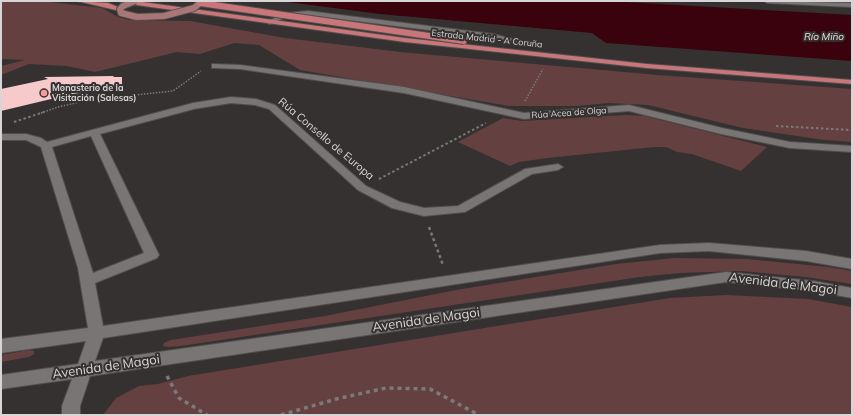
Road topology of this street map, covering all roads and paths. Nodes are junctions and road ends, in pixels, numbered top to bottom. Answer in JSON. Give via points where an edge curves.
{"nodes":[{"id":1,"x":80,"y":1,"type":"edge"},
{"id":2,"x":122,"y":1,"type":"edge"},
{"id":3,"x":135,"y":1,"type":"edge"},
{"id":4,"x":767,"y":1,"type":"edge"},
{"id":5,"x":199,"y":2,"type":"edge"},
{"id":6,"x":852,"y":5,"type":"edge"},
{"id":7,"x":120,"y":9,"type":"junction"},
{"id":8,"x":164,"y":16,"type":"junction"},
{"id":9,"x":269,"y":22,"type":"junction"},
{"id":10,"x":288,"y":32,"type":"dead end"},
{"id":11,"x":520,"y":42,"type":"dead end"},
{"id":12,"x":421,"y":49,"type":"dead end"},
{"id":13,"x":548,"y":60,"type":"junction"},
{"id":14,"x":215,"y":66,"type":"joint"},
{"id":15,"x":728,"y":72,"type":"junction"},
{"id":16,"x":852,"y":82,"type":"edge"},
{"id":17,"x":524,"y":102,"type":"dead end"},
{"id":18,"x":492,"y":120,"type":"dead end"},
{"id":19,"x":10,"y":123,"type":"dead end"},
{"id":20,"x":775,"y":126,"type":"dead end"},
{"id":21,"x":852,"y":130,"type":"edge"},
{"id":22,"x":94,"y":132,"type":"junction"},
{"id":23,"x":1,"y":137,"type":"edge"},
{"id":24,"x":46,"y":145,"type":"junction"},
{"id":25,"x":852,"y":150,"type":"edge"},
{"id":26,"x":558,"y":167,"type":"dead end"},
{"id":27,"x":373,"y":182,"type":"dead end"},
{"id":28,"x":427,"y":221,"type":"dead end"},
{"id":29,"x":852,"y":264,"type":"edge"},
{"id":30,"x":444,"y":268,"type":"dead end"},
{"id":31,"x":88,"y":280,"type":"junction"},
{"id":32,"x":852,"y":293,"type":"edge"},
{"id":33,"x":97,"y":333,"type":"junction"},
{"id":34,"x":1,"y":346,"type":"edge"},
{"id":35,"x":83,"y":370,"type":"junction"},
{"id":36,"x":166,"y":376,"type":"dead end"},
{"id":37,"x":1,"y":382,"type":"edge"},
{"id":38,"x":71,"y":415,"type":"edge"},
{"id":39,"x":208,"y":415,"type":"edge"},
{"id":40,"x":281,"y":415,"type":"edge"},
{"id":41,"x":480,"y":415,"type":"edge"}],
"edges":[{"from":1,"to":7,"type":"highway"},
{"from":2,"to":9,"type":"highway","name":"Estrada Madrid - A Coruña"},
{"from":3,"to":7,"type":"main road","bridge":true},
{"from":4,"to":6,"type":"street"},
{"from":5,"to":8,"type":"main road","bridge":true,"via":[[186,11]]},
{"from":5,"to":15,"type":"highway","bridge":true,"via":[[464,40]]},
{"from":7,"to":8,"type":"main road","bridge":true,"via":[[121,13],[137,17]]},
{"from":8,"to":10,"type":"highway"},
{"from":9,"to":11,"type":"street","via":[[291,13],[308,13],[492,36]]},
{"from":9,"to":15,"type":"highway","name":"Estrada Madrid - A Coruña","via":[[413,41]]},
{"from":12,"to":13,"type":"highway"},
{"from":13,"to":16,"type":"highway","via":[[750,78]]},
{"from":13,"to":17,"type":"path"},
{"from":14,"to":19,"type":"path","via":[[202,70],[173,91],[89,100]]},
{"from":14,"to":25,"type":"street","name":"Rúa Acea de Olga","via":[[240,67],[404,90],[524,116],[629,108],[790,145]]},
{"from":15,"to":16,"type":"highway","name":"Estrada Madrid - A Coruña"},
{"from":18,"to":27,"type":"path"},
{"from":20,"to":21,"type":"path"},
{"from":22,"to":24,"type":"street","name":"Rúa Consello de Europa"},
{"from":22,"to":26,"type":"street","name":"Rúa Consello de Europa","via":[[206,103],[231,100],[256,102],[272,107],[362,188],[396,206],[424,212],[461,209],[529,171]]},
{"from":22,"to":31,"type":"street","via":[[152,255]]},
{"from":23,"to":24,"type":"street","via":[[26,137]]},
{"from":24,"to":31,"type":"street"},
{"from":28,"to":30,"type":"path"},
{"from":29,"to":33,"type":"street","via":[[806,256],[709,247],[660,249]]},
{"from":31,"to":33,"type":"street"},
{"from":32,"to":35,"type":"street","name":"Avenida de Magoi","via":[[813,286],[726,277]]},
{"from":33,"to":34,"type":"street"},
{"from":33,"to":35,"type":"street"},
{"from":35,"to":37,"type":"street","name":"Avenida de Magoi"},
{"from":35,"to":38,"type":"street","via":[[71,406]]},
{"from":36,"to":39,"type":"path","via":[[178,398]]},
{"from":40,"to":41,"type":"path","via":[[386,388],[430,389]]}]}
